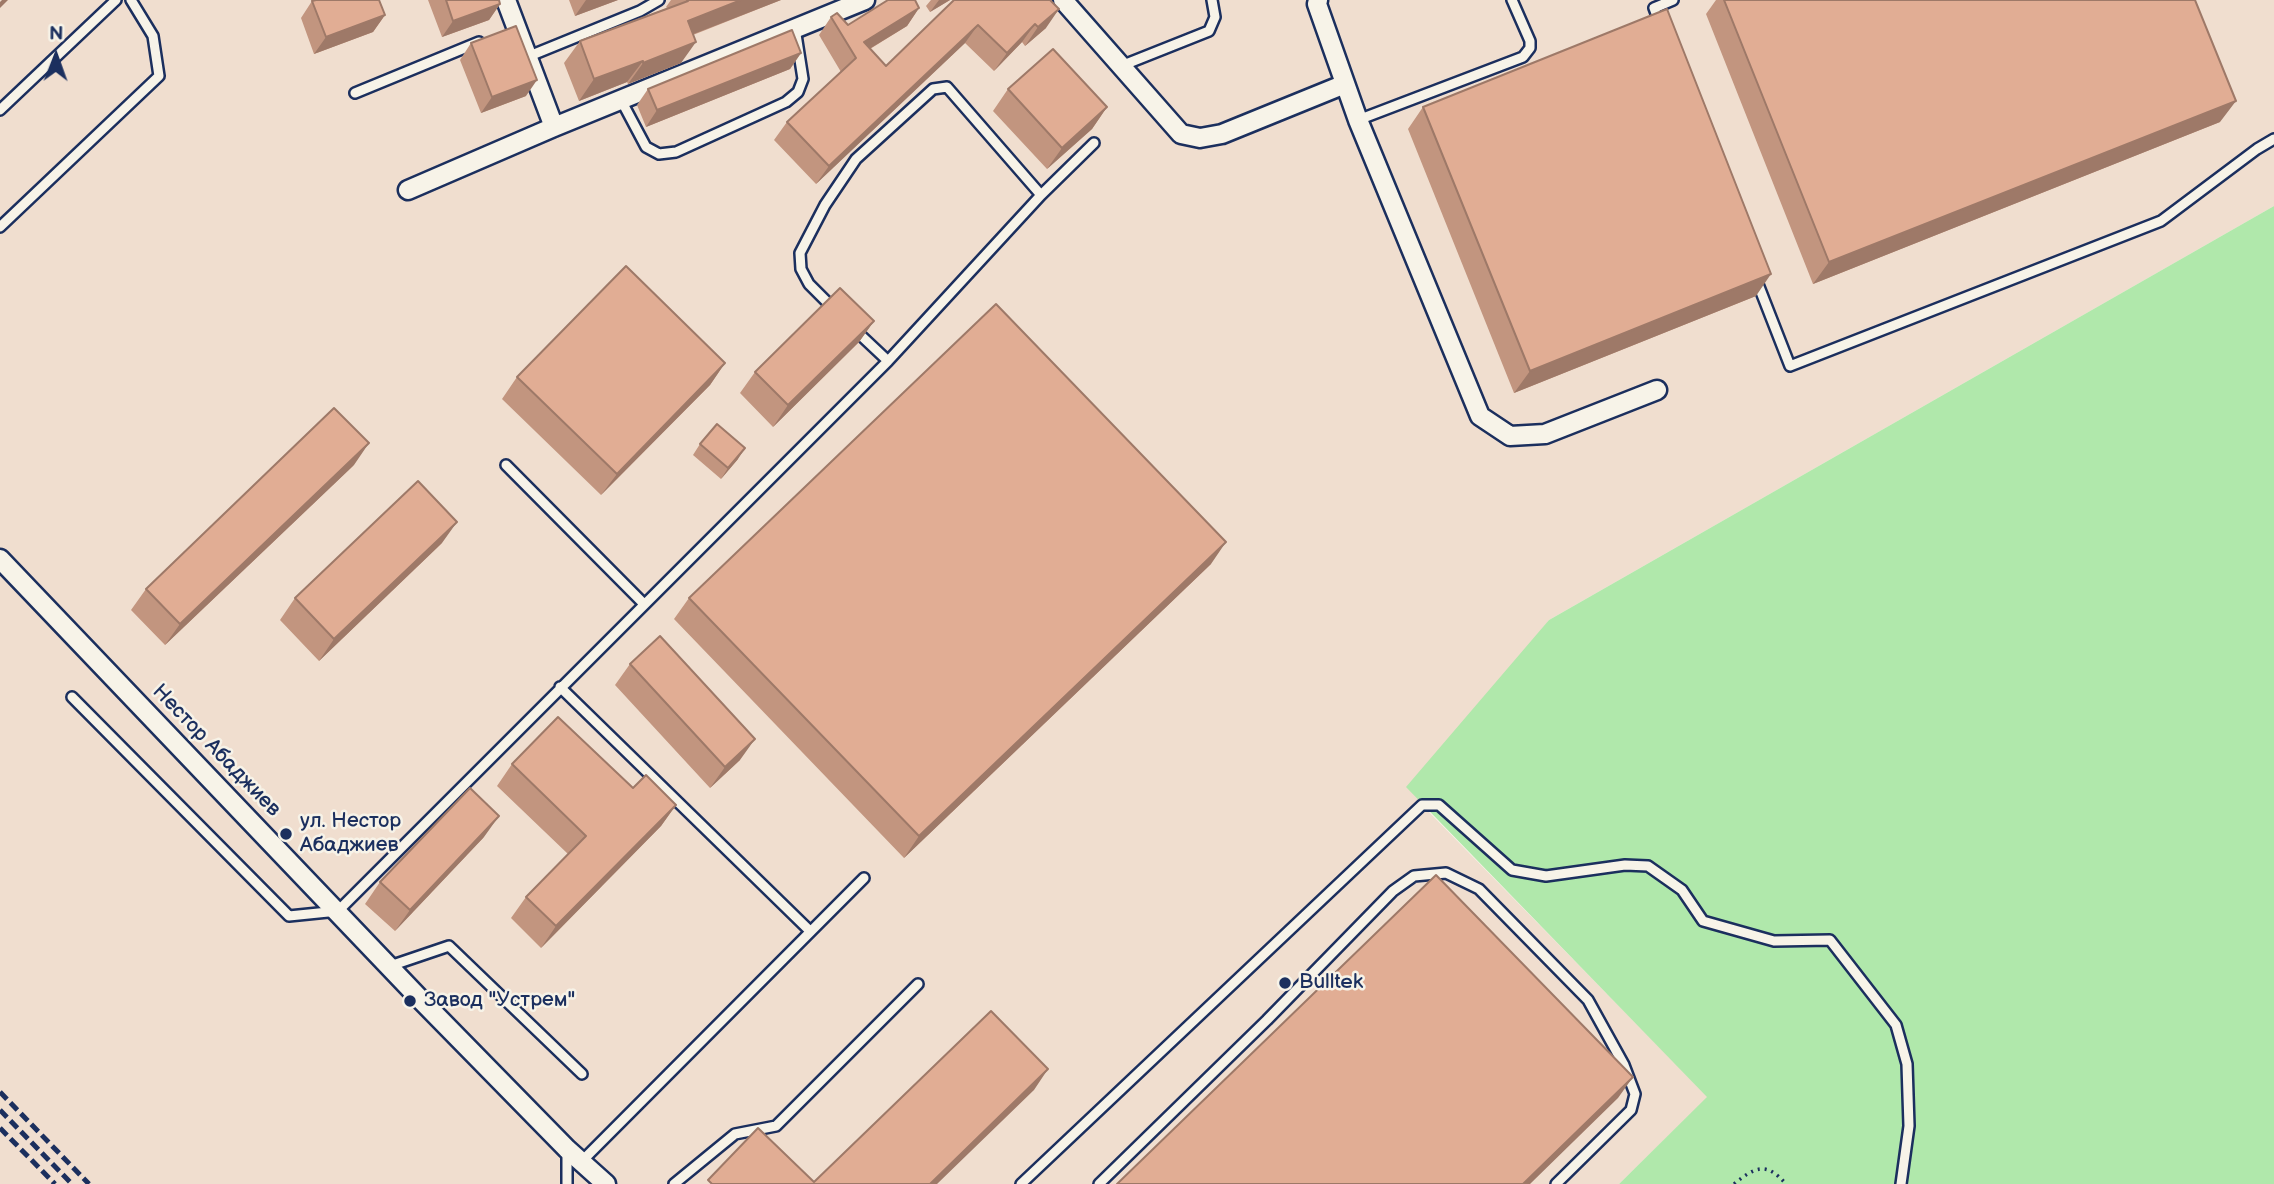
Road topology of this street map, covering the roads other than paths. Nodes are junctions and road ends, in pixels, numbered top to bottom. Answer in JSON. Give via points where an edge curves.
{"nodes":[{"id":1,"x":116,"y":0,"type":"edge"},
{"id":2,"x":131,"y":0,"type":"edge"},
{"id":3,"x":506,"y":0,"type":"edge"},
{"id":4,"x":659,"y":0,"type":"edge"},
{"id":5,"x":865,"y":0,"type":"edge"},
{"id":6,"x":1063,"y":0,"type":"edge"},
{"id":7,"x":1213,"y":0,"type":"edge"},
{"id":8,"x":1318,"y":0,"type":"edge"},
{"id":9,"x":1512,"y":0,"type":"edge"},
{"id":10,"x":1673,"y":0,"type":"edge"},
{"id":11,"x":795,"y":29,"type":"junction"},
{"id":12,"x":1663,"y":33,"type":"edge"},
{"id":13,"x":491,"y":37,"type":"edge"},
{"id":14,"x":527,"y":57,"type":"junction"},
{"id":15,"x":1121,"y":66,"type":"junction"},
{"id":16,"x":1345,"y":84,"type":"junction"},
{"id":17,"x":355,"y":93,"type":"dead end"},
{"id":18,"x":621,"y":100,"type":"junction"},
{"id":19,"x":0,"y":110,"type":"edge"},
{"id":20,"x":1359,"y":120,"type":"junction"},
{"id":21,"x":554,"y":127,"type":"junction"},
{"id":22,"x":2274,"y":139,"type":"edge"},
{"id":23,"x":1094,"y":143,"type":"dead end"},
{"id":24,"x":408,"y":190,"type":"dead end"},
{"id":25,"x":1041,"y":195,"type":"junction"},
{"id":26,"x":0,"y":227,"type":"edge"},
{"id":27,"x":1751,"y":264,"type":"edge"},
{"id":28,"x":838,"y":313,"type":"edge"},
{"id":29,"x":848,"y":323,"type":"edge"},
{"id":30,"x":888,"y":361,"type":"junction"},
{"id":31,"x":1657,"y":390,"type":"dead end"},
{"id":32,"x":506,"y":465,"type":"dead end"},
{"id":33,"x":0,"y":559,"type":"edge"},
{"id":34,"x":643,"y":604,"type":"junction"},
{"id":35,"x":560,"y":687,"type":"junction"},
{"id":36,"x":72,"y":697,"type":"dead end"},
{"id":37,"x":864,"y":878,"type":"dead end"},
{"id":38,"x":338,"y":911,"type":"junction"},
{"id":39,"x":810,"y":931,"type":"junction"},
{"id":40,"x":390,"y":966,"type":"junction"},
{"id":41,"x":918,"y":984,"type":"dead end"},
{"id":42,"x":582,"y":1074,"type":"dead end"},
{"id":43,"x":567,"y":1149,"type":"junction"},
{"id":44,"x":581,"y":1162,"type":"junction"},
{"id":45,"x":567,"y":1184,"type":"edge"},
{"id":46,"x":606,"y":1184,"type":"edge"},
{"id":47,"x":674,"y":1184,"type":"edge"},
{"id":48,"x":1021,"y":1184,"type":"edge"},
{"id":49,"x":1099,"y":1184,"type":"edge"},
{"id":50,"x":1556,"y":1184,"type":"edge"},
{"id":51,"x":1901,"y":1184,"type":"edge"}],
"edges":[{"from":1,"to":19,"type":"lane"},
{"from":2,"to":26,"type":"lane","via":[[153,36],[159,76]]},
{"from":3,"to":14,"type":"street","via":[[510,30]]},
{"from":4,"to":14,"type":"lane"},
{"from":5,"to":11,"type":"street"},
{"from":6,"to":15,"type":"street"},
{"from":7,"to":15,"type":"lane","via":[[1215,18],[1209,31]]},
{"from":8,"to":16,"type":"street"},
{"from":9,"to":20,"type":"lane","via":[[1530,41],[1523,57]]},
{"from":10,"to":12,"type":"lane","via":[[1654,8]]},
{"from":11,"to":18,"type":"street"},
{"from":11,"to":18,"type":"lane","via":[[803,79],[798,92],[786,102],[676,152],[659,154],[646,147]]},
{"from":13,"to":17,"type":"lane"},
{"from":14,"to":21,"type":"street"},
{"from":15,"to":16,"type":"street","via":[[1181,134],[1200,138],[1222,134]]},
{"from":16,"to":20,"type":"street"},
{"from":18,"to":21,"type":"street"},
{"from":20,"to":31,"type":"street","via":[[1480,416],[1510,436],[1545,435]]},
{"from":21,"to":24,"type":"street"},
{"from":22,"to":27,"type":"lane","via":[[2161,221],[1790,366]]},
{"from":23,"to":25,"type":"lane"},
{"from":25,"to":28,"type":"lane","via":[[947,88],[933,89],[856,159],[800,253],[801,269],[809,284]]},
{"from":25,"to":30,"type":"lane"},
{"from":29,"to":30,"type":"lane"},
{"from":30,"to":34,"type":"lane"},
{"from":32,"to":34,"type":"lane"},
{"from":33,"to":38,"type":"street","name":"Нестор Абаджиев"},
{"from":34,"to":35,"type":"lane"},
{"from":35,"to":38,"type":"lane"},
{"from":35,"to":39,"type":"lane"},
{"from":36,"to":38,"type":"lane","via":[[289,916]]},
{"from":37,"to":39,"type":"lane"},
{"from":38,"to":40,"type":"street","name":"Нестор Абаджиев"},
{"from":39,"to":44,"type":"lane"},
{"from":40,"to":42,"type":"lane","via":[[449,946]]},
{"from":40,"to":43,"type":"street","name":"Нестор Абаджиев"},
{"from":41,"to":47,"type":"lane","via":[[776,1126],[735,1133]]},
{"from":43,"to":44,"type":"street","name":"Нестор Абаджиев"},
{"from":43,"to":45,"type":"lane"},
{"from":44,"to":46,"type":"street","name":"Нестор Абаджиев"},
{"from":48,"to":51,"type":"lane","via":[[1422,806],[1439,805],[1511,870],[1546,876],[1648,866],[1682,890],[1703,920],[1774,941],[1830,940],[1896,1025],[1907,1064],[1909,1126]]},
{"from":49,"to":50,"type":"lane","via":[[1393,891],[1414,876],[1446,873],[1479,889],[1588,1000],[1635,1094],[1631,1110]]}]}
